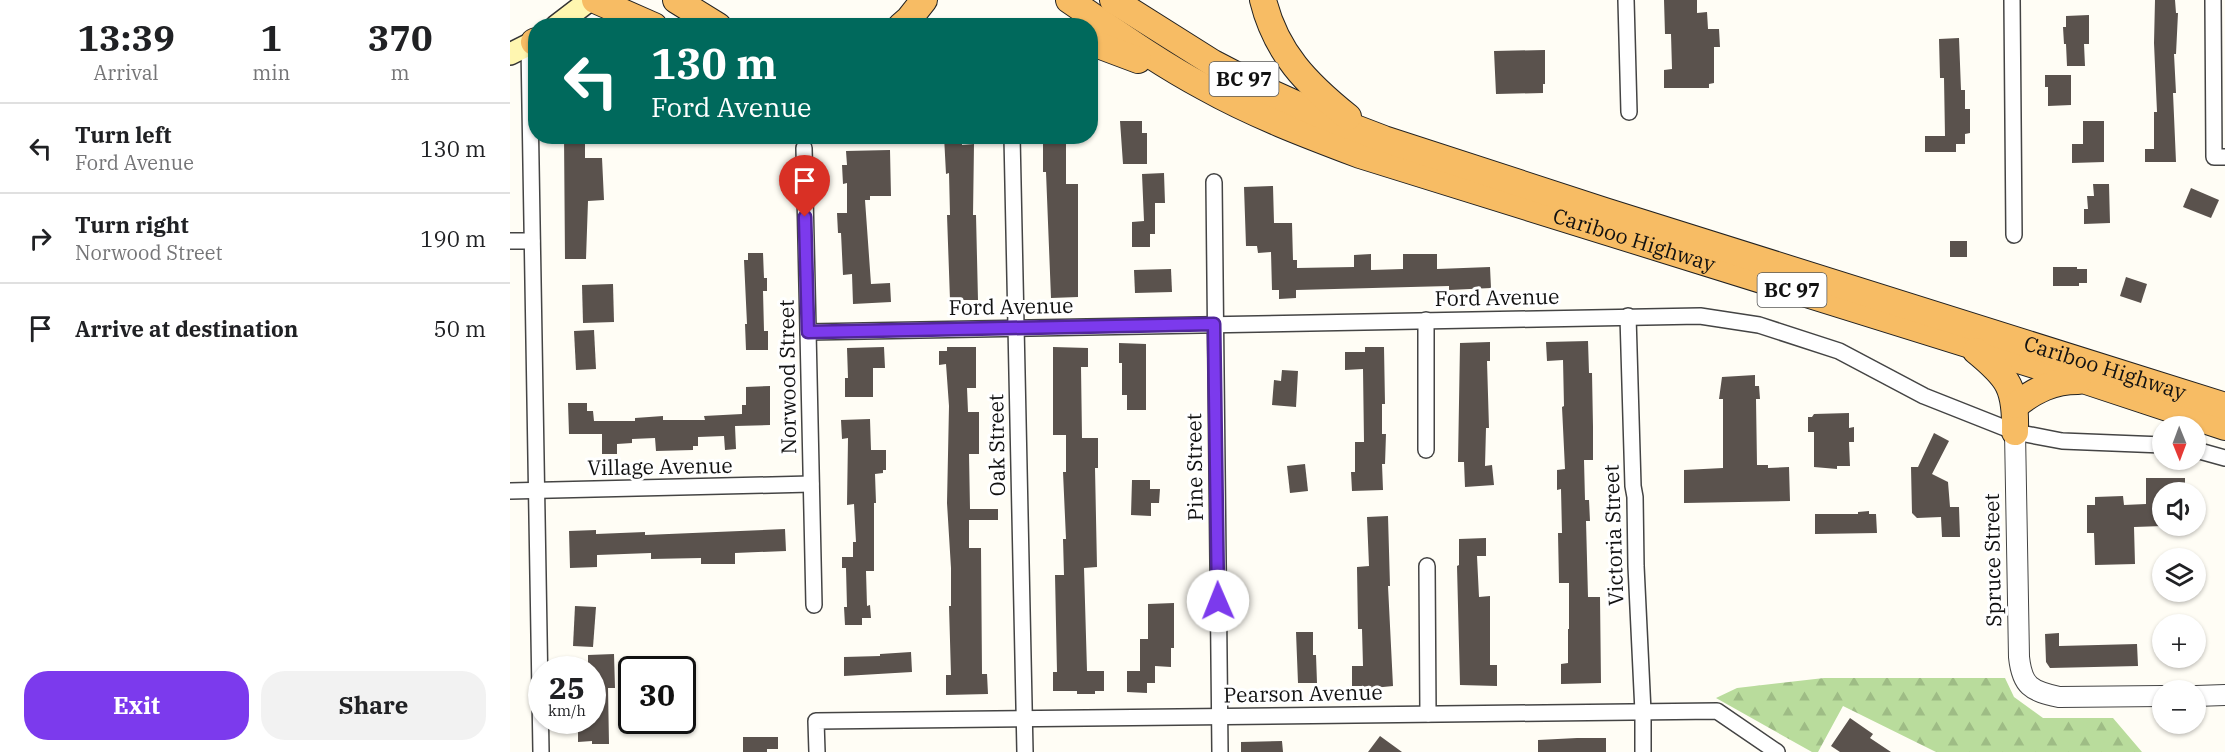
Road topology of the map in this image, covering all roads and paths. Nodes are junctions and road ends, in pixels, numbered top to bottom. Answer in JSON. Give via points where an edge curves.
{"nodes":[{"id":1,"x":590,"y":0,"type":"edge"},
{"id":2,"x":596,"y":0,"type":"edge"},
{"id":3,"x":676,"y":0,"type":"edge"},
{"id":4,"x":703,"y":0,"type":"edge"},
{"id":5,"x":924,"y":0,"type":"edge"},
{"id":6,"x":1069,"y":0,"type":"edge"},
{"id":7,"x":1113,"y":0,"type":"edge"},
{"id":8,"x":1263,"y":0,"type":"edge"},
{"id":9,"x":1626,"y":0,"type":"edge"},
{"id":10,"x":2012,"y":0,"type":"edge"},
{"id":11,"x":2213,"y":0,"type":"edge"},
{"id":12,"x":566,"y":18,"type":"edge"},
{"id":13,"x":636,"y":18,"type":"edge"},
{"id":14,"x":707,"y":18,"type":"edge"},
{"id":15,"x":715,"y":18,"type":"edge"},
{"id":16,"x":910,"y":18,"type":"edge"},
{"id":17,"x":1095,"y":18,"type":"edge"},
{"id":18,"x":1098,"y":20,"type":"edge"},
{"id":19,"x":1098,"y":45,"type":"edge"},
{"id":20,"x":1203,"y":87,"type":"junction"},
{"id":21,"x":1629,"y":112,"type":"dead end"},
{"id":22,"x":1384,"y":139,"type":"junction"},
{"id":23,"x":531,"y":144,"type":"edge"},
{"id":24,"x":1012,"y":144,"type":"edge"},
{"id":25,"x":804,"y":148,"type":"dead end"},
{"id":26,"x":2225,"y":157,"type":"edge"},
{"id":27,"x":1214,"y":182,"type":"dead end"},
{"id":28,"x":2014,"y":235,"type":"dead end"},
{"id":29,"x":510,"y":241,"type":"edge"},
{"id":30,"x":532,"y":241,"type":"junction"},
{"id":31,"x":1628,"y":316,"type":"junction"},
{"id":32,"x":1426,"y":320,"type":"junction"},
{"id":33,"x":1214,"y":324,"type":"junction"},
{"id":34,"x":1015,"y":328,"type":"junction"},
{"id":35,"x":808,"y":332,"type":"junction"},
{"id":36,"x":1970,"y":346,"type":"junction"},
{"id":37,"x":2086,"y":381,"type":"junction"},
{"id":38,"x":2016,"y":405,"type":"junction"},
{"id":39,"x":2225,"y":406,"type":"edge"},
{"id":40,"x":2225,"y":427,"type":"edge"},
{"id":41,"x":2015,"y":432,"type":"junction"},
{"id":42,"x":2152,"y":445,"type":"edge"},
{"id":43,"x":1426,"y":450,"type":"dead end"},
{"id":44,"x":2206,"y":453,"type":"edge"},
{"id":45,"x":2225,"y":458,"type":"edge"},
{"id":46,"x":811,"y":484,"type":"junction"},
{"id":47,"x":536,"y":490,"type":"junction"},
{"id":48,"x":510,"y":491,"type":"edge"},
{"id":49,"x":1427,"y":566,"type":"dead end"},
{"id":50,"x":814,"y":605,"type":"dead end"},
{"id":51,"x":2225,"y":695,"type":"edge"},
{"id":52,"x":2152,"y":696,"type":"edge"},
{"id":53,"x":2206,"y":696,"type":"edge"},
{"id":54,"x":1643,"y":712,"type":"junction"},
{"id":55,"x":1428,"y":714,"type":"junction"},
{"id":56,"x":1220,"y":716,"type":"junction"},
{"id":57,"x":1024,"y":718,"type":"junction"},
{"id":58,"x":541,"y":752,"type":"edge"},
{"id":59,"x":816,"y":752,"type":"edge"},
{"id":60,"x":1025,"y":752,"type":"edge"},
{"id":61,"x":1220,"y":752,"type":"edge"},
{"id":62,"x":1643,"y":752,"type":"edge"},
{"id":63,"x":1778,"y":752,"type":"edge"}],
"edges":[{"from":1,"to":12,"type":"main road"},
{"from":2,"to":13,"type":"highway"},
{"from":3,"to":14,"type":"highway"},
{"from":4,"to":15,"type":"highway"},
{"from":5,"to":16,"type":"highway"},
{"from":6,"to":17,"type":"highway","name":"Cariboo Highway","number":"BC 97"},
{"from":7,"to":22,"type":"highway","name":"Cariboo Highway","number":"BC 97","via":[[1213,63],[1265,90]]},
{"from":8,"to":22,"type":"highway","via":[[1276,39],[1315,91]]},
{"from":9,"to":21,"type":"street"},
{"from":10,"to":28,"type":"street"},
{"from":11,"to":26,"type":"street","via":[[2214,157]]},
{"from":18,"to":20,"type":"highway","name":"Cariboo Highway","number":"BC 97"},
{"from":19,"to":20,"type":"highway"},
{"from":20,"to":36,"type":"highway","name":"Cariboo Highway","number":"BC 97","via":[[1279,124],[1360,155]]},
{"from":22,"to":39,"type":"highway","name":"Cariboo Highway","number":"BC 97"},
{"from":23,"to":30,"type":"street"},
{"from":24,"to":34,"type":"street","name":"Oak Street"},
{"from":25,"to":35,"type":"street","name":"Norwood Street"},
{"from":27,"to":33,"type":"street","name":"Pine Street"},
{"from":29,"to":30,"type":"street"},
{"from":30,"to":47,"type":"street"},
{"from":31,"to":32,"type":"street","name":"Ford Avenue"},
{"from":31,"to":41,"type":"street","name":"Ford Avenue","via":[[1700,316],[1759,325],[1839,351],[1924,396]]},
{"from":31,"to":54,"type":"street","name":"Victoria Street"},
{"from":32,"to":33,"type":"street","name":"Ford Avenue"},
{"from":32,"to":43,"type":"street"},
{"from":33,"to":34,"type":"street","name":"Ford Avenue"},
{"from":33,"to":56,"type":"street","name":"Pine Street"},
{"from":34,"to":35,"type":"street","name":"Ford Avenue"},
{"from":34,"to":57,"type":"street","name":"Oak Street"},
{"from":35,"to":46,"type":"street","name":"Norwood Street"},
{"from":36,"to":37,"type":"highway","name":"Cariboo Highway","number":"BC 97"},
{"from":36,"to":38,"type":"highway","via":[[2000,372]]},
{"from":37,"to":38,"type":"highway","via":[[2050,385]]},
{"from":37,"to":40,"type":"highway","name":"Cariboo Highway","number":"BC 97"},
{"from":38,"to":41,"type":"highway"},
{"from":41,"to":42,"type":"street","name":"Ford Avenue","via":[[2062,441]]},
{"from":41,"to":52,"type":"street","name":"Spruce Street","via":[[2019,657],[2027,686],[2059,697]]},
{"from":44,"to":45,"type":"street"},
{"from":46,"to":47,"type":"street","name":"Village Avenue"},
{"from":46,"to":50,"type":"street","name":"Norwood Street"},
{"from":47,"to":48,"type":"street","name":"Village Avenue"},
{"from":47,"to":58,"type":"street"},
{"from":49,"to":55,"type":"street"},
{"from":51,"to":53,"type":"street"},
{"from":54,"to":55,"type":"street","name":"Pearson Avenue"},
{"from":54,"to":62,"type":"street","name":"Victoria Street"},
{"from":54,"to":63,"type":"street","name":"Pearson Avenue","via":[[1717,711]]},
{"from":55,"to":56,"type":"street","name":"Pearson Avenue"},
{"from":56,"to":57,"type":"street","name":"Pearson Avenue"},
{"from":56,"to":61,"type":"street","name":"Pine Street"},
{"from":57,"to":59,"type":"street","name":"Pearson Avenue","via":[[816,721]]},
{"from":57,"to":60,"type":"street","name":"Oak Street"}]}
